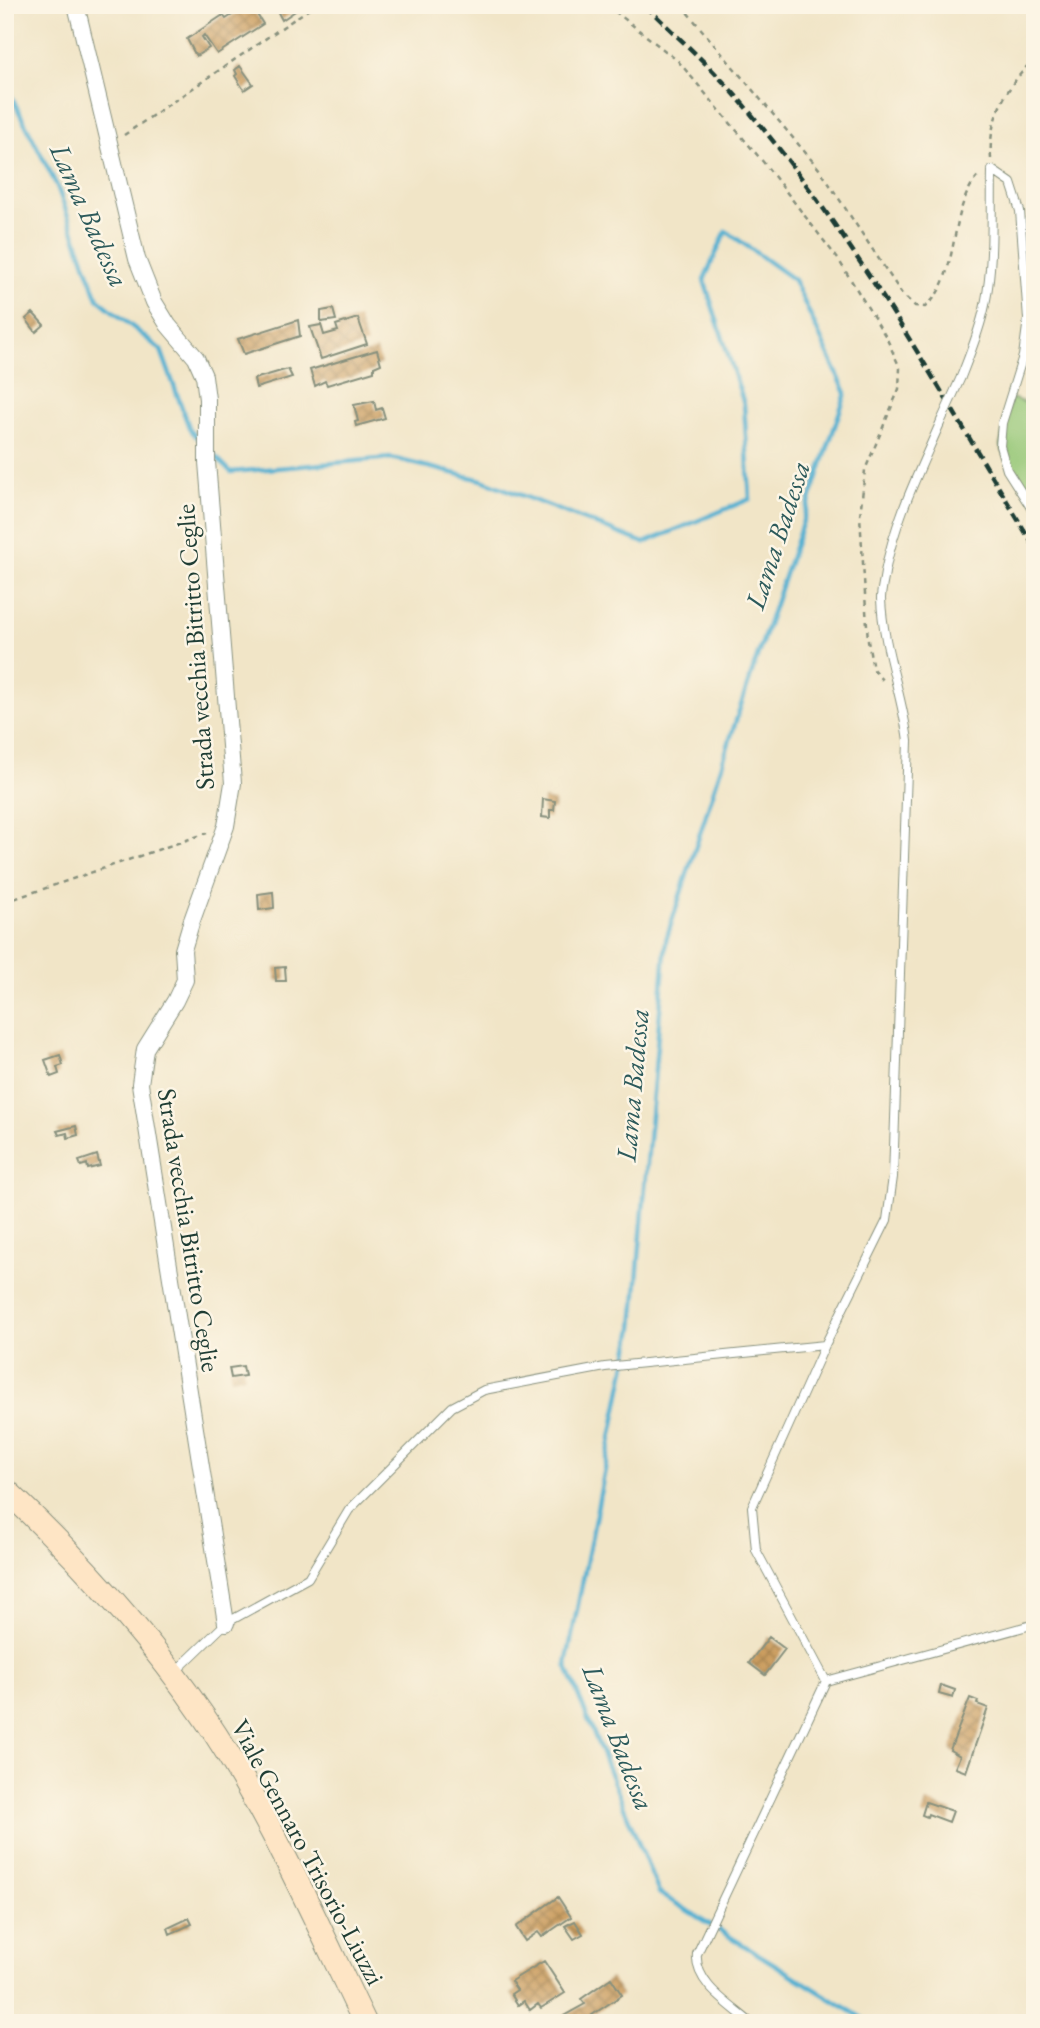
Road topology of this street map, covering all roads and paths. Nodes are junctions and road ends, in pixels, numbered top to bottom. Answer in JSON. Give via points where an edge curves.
{"nodes":[{"id":1,"x":76,"y":5,"type":"edge"},
{"id":2,"x":315,"y":5,"type":"edge"},
{"id":3,"x":607,"y":5,"type":"edge"},
{"id":4,"x":681,"y":5,"type":"edge"},
{"id":5,"x":1035,"y":58,"type":"edge"},
{"id":6,"x":110,"y":145,"type":"junction"},
{"id":7,"x":992,"y":170,"type":"junction"},
{"id":8,"x":1035,"y":514,"type":"edge"},
{"id":9,"x":896,"y":690,"type":"junction"},
{"id":10,"x":226,"y":826,"type":"junction"},
{"id":11,"x":5,"y":902,"type":"edge"},
{"id":12,"x":825,"y":1345,"type":"junction"},
{"id":13,"x":5,"y":1489,"type":"edge"},
{"id":14,"x":226,"y":1623,"type":"junction"},
{"id":15,"x":1035,"y":1625,"type":"edge"},
{"id":16,"x":174,"y":1674,"type":"junction"},
{"id":17,"x":826,"y":1681,"type":"junction"},
{"id":18,"x":365,"y":2023,"type":"edge"},
{"id":19,"x":751,"y":2023,"type":"edge"}],
"edges":[{"from":1,"to":6,"type":"street","name":"Strada vecchia Bitritto Ceglie"},
{"from":2,"to":6,"type":"path"},
{"from":3,"to":9,"type":"path","via":[[678,61],[764,163],[838,259],[900,368],[899,389],[865,470],[860,516],[873,669]]},
{"from":4,"to":7,"type":"path","via":[[820,170],[902,294],[915,306],[925,307],[933,301],[968,190],[978,175]]},
{"from":5,"to":7,"type":"path","via":[[999,104],[990,139]]},
{"from":6,"to":10,"type":"street","name":"Strada vecchia Bitritto Ceglie","via":[[137,259],[154,302],[204,376],[233,783]]},
{"from":7,"to":8,"type":"lane","via":[[1011,183],[1020,211],[1028,319],[999,446],[1007,470]]},
{"from":7,"to":9,"type":"lane","bridge":true,"via":[[985,304],[961,377],[903,508],[881,596]]},
{"from":9,"to":12,"type":"lane","via":[[908,741],[908,804],[893,1177],[887,1220]]},
{"from":10,"to":11,"type":"path"},
{"from":10,"to":14,"type":"street","name":"Strada vecchia Bitritto Ceglie","via":[[183,950],[185,980],[145,1049],[140,1084]]},
{"from":12,"to":14,"type":"lane","via":[[605,1367],[484,1390],[452,1407],[349,1510],[308,1578]]},
{"from":12,"to":17,"type":"lane","via":[[752,1507],[755,1550]]},
{"from":13,"to":16,"type":"main road","name":"Viale Gennaro Trisorio-Liuzzi","via":[[108,1592]]},
{"from":14,"to":16,"type":"lane"},
{"from":15,"to":17,"type":"lane"},
{"from":16,"to":18,"type":"main road","name":"Viale Gennaro Trisorio-Liuzzi","via":[[240,1774]]},
{"from":17,"to":19,"type":"lane","via":[[697,1954],[702,1979]]}]}
